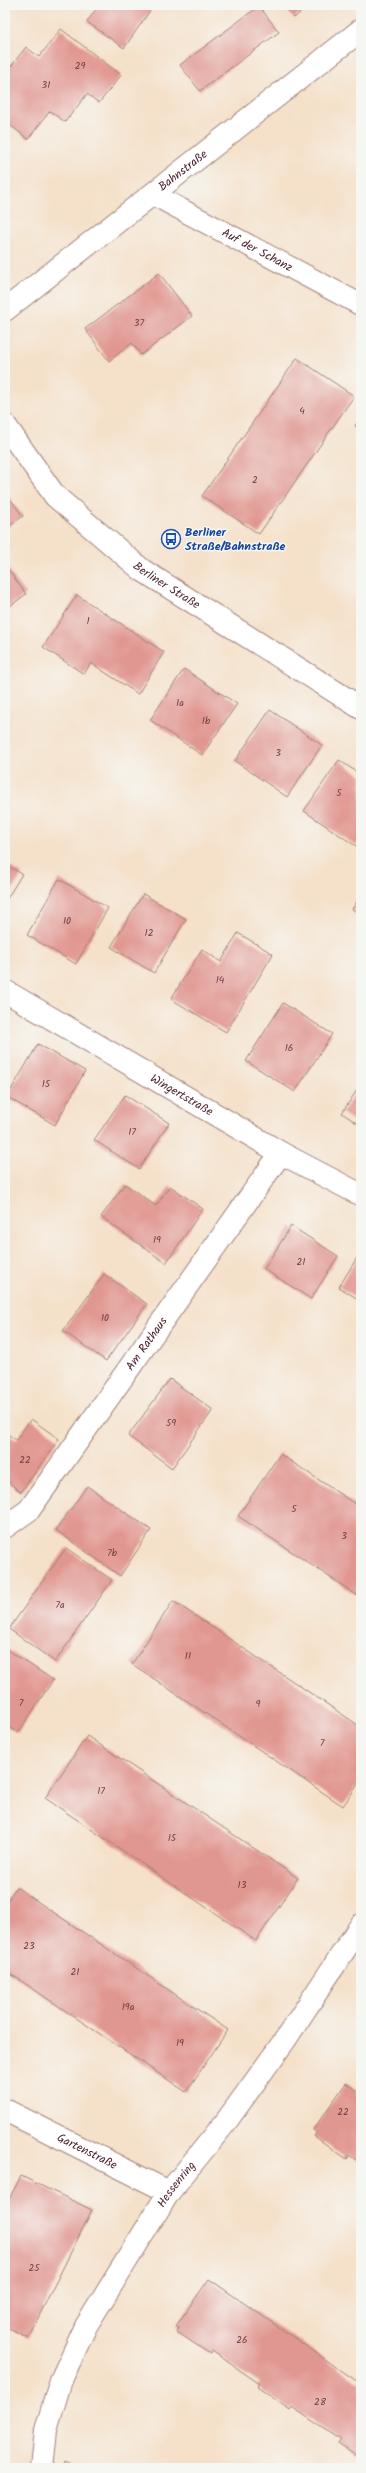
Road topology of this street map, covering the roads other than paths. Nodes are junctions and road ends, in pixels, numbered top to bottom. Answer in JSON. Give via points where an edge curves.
{"nodes":[{"id":1,"x":361,"y":30,"type":"edge"},
{"id":2,"x":154,"y":195,"type":"junction"},
{"id":3,"x":361,"y":305,"type":"edge"},
{"id":4,"x":5,"y":310,"type":"edge"},
{"id":5,"x":5,"y":425,"type":"edge"},
{"id":6,"x":361,"y":708,"type":"edge"},
{"id":7,"x":5,"y":991,"type":"edge"},
{"id":8,"x":281,"y":1153,"type":"junction"},
{"id":9,"x":361,"y":1195,"type":"edge"},
{"id":10,"x":5,"y":1525,"type":"edge"},
{"id":11,"x":361,"y":1925,"type":"edge"},
{"id":12,"x":5,"y":2110,"type":"edge"},
{"id":13,"x":169,"y":2192,"type":"junction"},
{"id":14,"x":42,"y":2468,"type":"edge"}],
"edges":[{"from":1,"to":2,"type":"street","name":"Bahnstraße"},
{"from":2,"to":3,"type":"lane","name":"Auf der Schanz"},
{"from":2,"to":4,"type":"street","name":"Bahnstraße","via":[[87,244]]},
{"from":5,"to":6,"type":"street","name":"Berliner Straße","via":[[55,496],[142,570]]},
{"from":7,"to":8,"type":"street","name":"Wingertstraße"},
{"from":8,"to":9,"type":"street","name":"Wingertstraße"},
{"from":8,"to":10,"type":"street","name":"Am Rathaus","via":[[29,1510]]},
{"from":11,"to":13,"type":"street","name":"Hessenring","via":[[285,2040],[225,2123]]},
{"from":12,"to":13,"type":"street","name":"Gartenstraße"},
{"from":13,"to":14,"type":"street","name":"Hessenring","via":[[82,2333],[61,2380],[46,2430]]}]}
